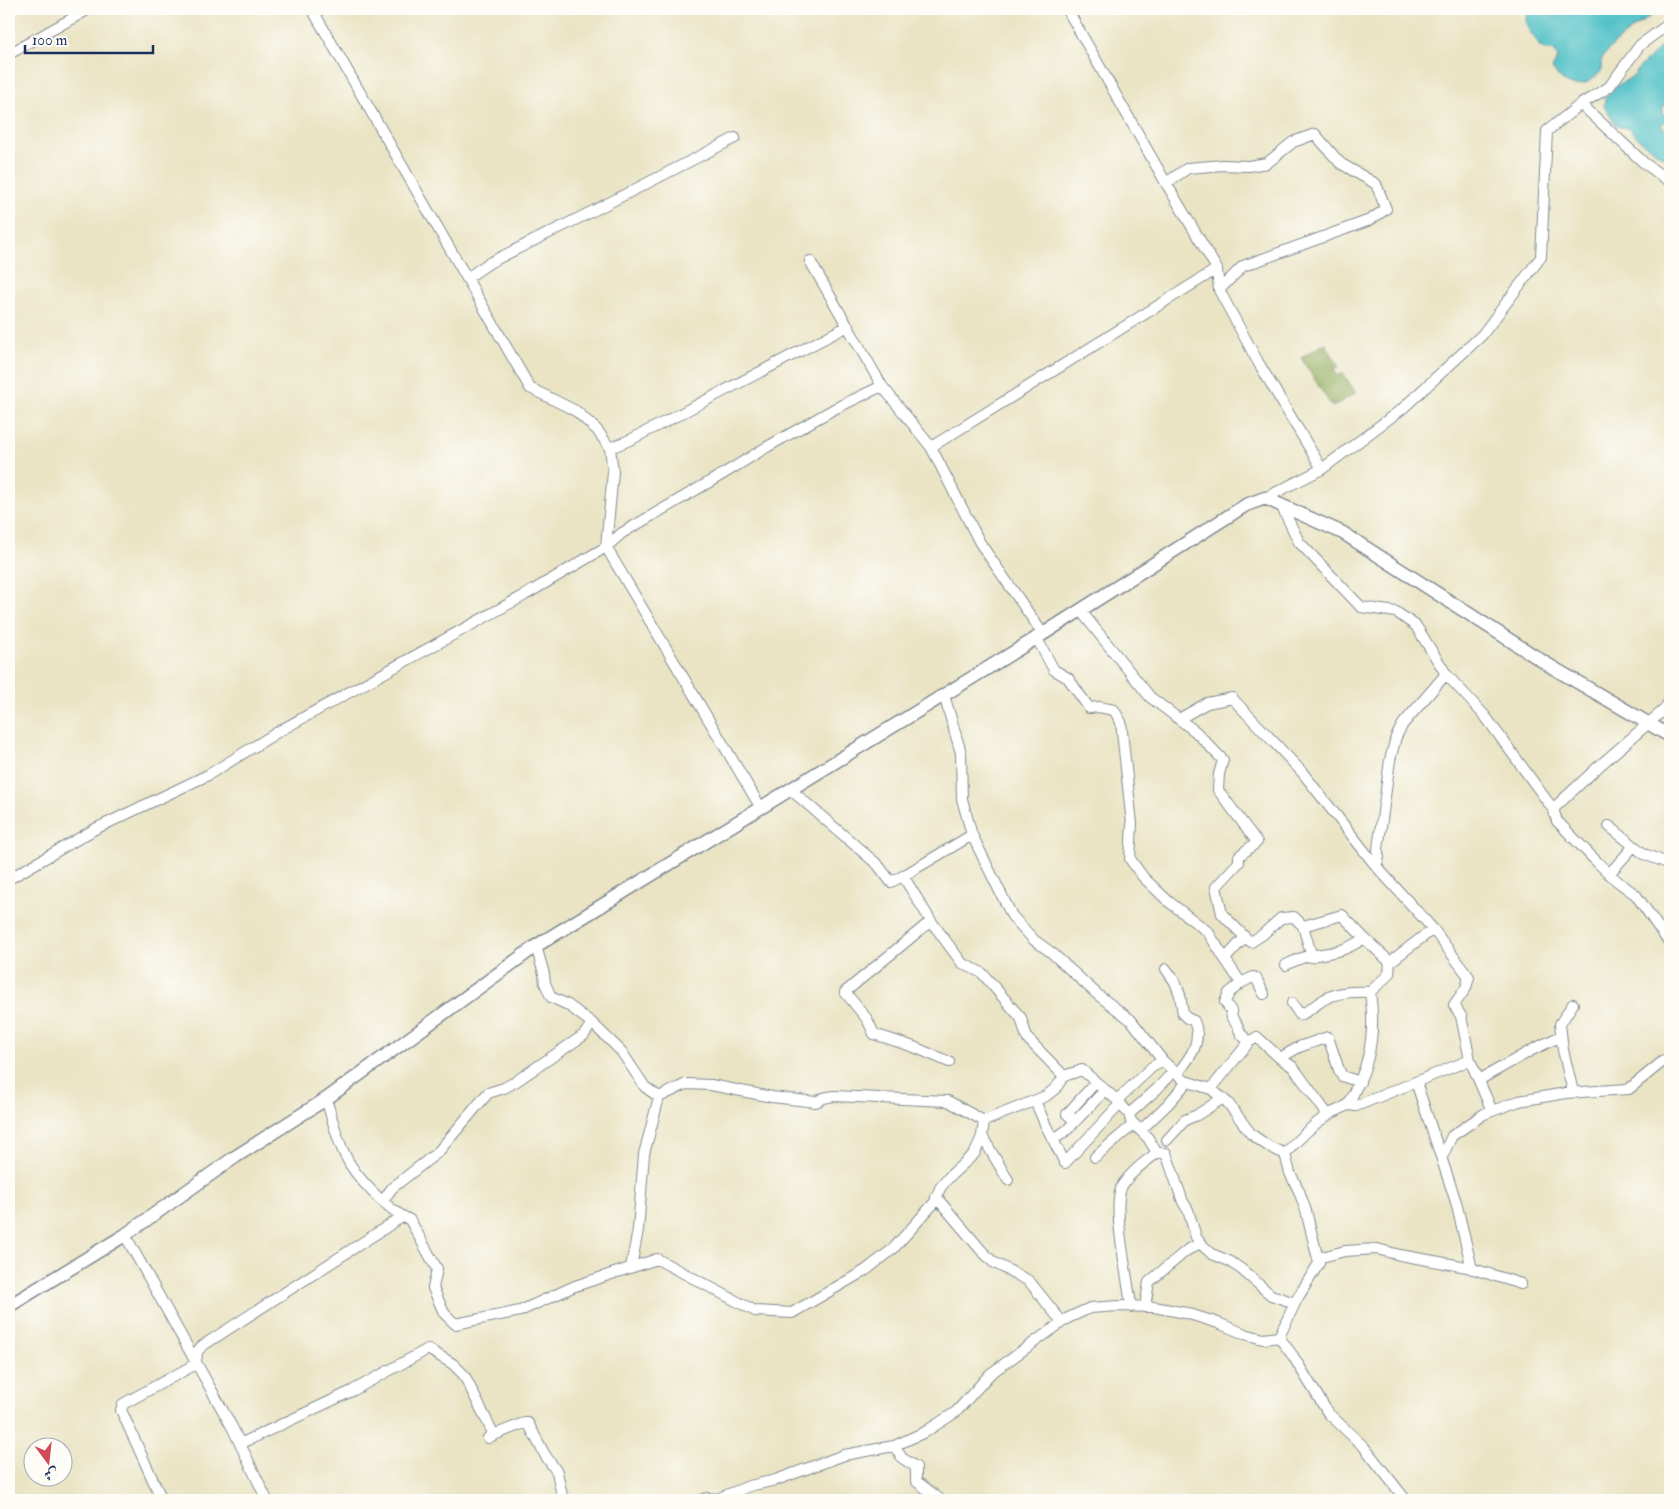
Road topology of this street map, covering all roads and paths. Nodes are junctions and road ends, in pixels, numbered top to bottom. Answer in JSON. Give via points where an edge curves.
{"nodes":[{"id":1,"x":89,"y":9,"type":"edge"},
{"id":2,"x":312,"y":9,"type":"edge"},
{"id":3,"x":1067,"y":9,"type":"edge"},
{"id":4,"x":1670,"y":23,"type":"edge"},
{"id":5,"x":9,"y":54,"type":"edge"},
{"id":6,"x":1581,"y":104,"type":"junction"},
{"id":7,"x":735,"y":138,"type":"dead end"},
{"id":8,"x":1670,"y":182,"type":"edge"},
{"id":9,"x":1166,"y":183,"type":"junction"},
{"id":10,"x":810,"y":261,"type":"dead end"},
{"id":11,"x":1217,"y":268,"type":"junction"},
{"id":12,"x":467,"y":278,"type":"junction"},
{"id":13,"x":1219,"y":290,"type":"junction"},
{"id":14,"x":848,"y":326,"type":"junction"},
{"id":15,"x":882,"y":386,"type":"junction"},
{"id":16,"x":931,"y":447,"type":"junction"},
{"id":17,"x":610,"y":448,"type":"junction"},
{"id":18,"x":1322,"y":469,"type":"junction"},
{"id":19,"x":1265,"y":498,"type":"junction"},
{"id":20,"x":1281,"y":505,"type":"junction"},
{"id":21,"x":606,"y":547,"type":"junction"},
{"id":22,"x":1080,"y":610,"type":"junction"},
{"id":23,"x":1040,"y":636,"type":"junction"},
{"id":24,"x":1446,"y":674,"type":"junction"},
{"id":25,"x":944,"y":695,"type":"junction"},
{"id":26,"x":1670,"y":700,"type":"edge"},
{"id":27,"x":1179,"y":719,"type":"junction"},
{"id":28,"x":1649,"y":723,"type":"junction"},
{"id":29,"x":1670,"y":736,"type":"edge"},
{"id":30,"x":791,"y":790,"type":"junction"},
{"id":31,"x":761,"y":808,"type":"junction"},
{"id":32,"x":1553,"y":810,"type":"junction"},
{"id":33,"x":1610,"y":826,"type":"dead end"},
{"id":34,"x":972,"y":835,"type":"junction"},
{"id":35,"x":1633,"y":847,"type":"junction"},
{"id":36,"x":1670,"y":864,"type":"edge"},
{"id":37,"x":1376,"y":866,"type":"junction"},
{"id":38,"x":1609,"y":874,"type":"junction"},
{"id":39,"x":903,"y":876,"type":"junction"},
{"id":40,"x":9,"y":879,"type":"edge"},
{"id":41,"x":931,"y":921,"type":"junction"},
{"id":42,"x":1303,"y":926,"type":"junction"},
{"id":43,"x":1433,"y":929,"type":"junction"},
{"id":44,"x":1244,"y":937,"type":"junction"},
{"id":45,"x":1364,"y":938,"type":"junction"},
{"id":46,"x":1670,"y":944,"type":"edge"},
{"id":47,"x":536,"y":946,"type":"junction"},
{"id":48,"x":1312,"y":956,"type":"junction"},
{"id":49,"x":1225,"y":959,"type":"junction"},
{"id":50,"x":1390,"y":962,"type":"junction"},
{"id":51,"x":1286,"y":965,"type":"dead end"},
{"id":52,"x":1166,"y":969,"type":"dead end"},
{"id":53,"x":1241,"y":982,"type":"junction"},
{"id":54,"x":1370,"y":992,"type":"junction"},
{"id":55,"x":1264,"y":994,"type":"dead end"},
{"id":56,"x":1292,"y":1004,"type":"dead end"},
{"id":57,"x":1573,"y":1004,"type":"dead end"},
{"id":58,"x":592,"y":1023,"type":"junction"},
{"id":59,"x":1561,"y":1036,"type":"junction"},
{"id":60,"x":1250,"y":1042,"type":"junction"},
{"id":61,"x":1280,"y":1058,"type":"junction"},
{"id":62,"x":1670,"y":1058,"type":"edge"},
{"id":63,"x":1470,"y":1060,"type":"junction"},
{"id":64,"x":1163,"y":1061,"type":"junction"},
{"id":65,"x":949,"y":1062,"type":"dead end"},
{"id":66,"x":1176,"y":1073,"type":"junction"},
{"id":67,"x":1064,"y":1076,"type":"junction"},
{"id":68,"x":1479,"y":1080,"type":"junction"},
{"id":69,"x":1096,"y":1082,"type":"junction"},
{"id":70,"x":1187,"y":1082,"type":"junction"},
{"id":71,"x":1360,"y":1082,"type":"junction"},
{"id":72,"x":1416,"y":1082,"type":"junction"},
{"id":73,"x":1211,"y":1089,"type":"junction"},
{"id":74,"x":1105,"y":1090,"type":"junction"},
{"id":75,"x":1572,"y":1092,"type":"junction"},
{"id":76,"x":659,"y":1097,"type":"junction"},
{"id":77,"x":1223,"y":1098,"type":"junction"},
{"id":78,"x":326,"y":1099,"type":"junction"},
{"id":79,"x":1035,"y":1101,"type":"junction"},
{"id":80,"x":1118,"y":1102,"type":"junction"},
{"id":81,"x":1348,"y":1105,"type":"junction"},
{"id":82,"x":1492,"y":1111,"type":"junction"},
{"id":83,"x":1328,"y":1115,"type":"junction"},
{"id":84,"x":984,"y":1121,"type":"junction"},
{"id":85,"x":1076,"y":1122,"type":"junction"},
{"id":86,"x":1135,"y":1123,"type":"junction"},
{"id":87,"x":982,"y":1136,"type":"junction"},
{"id":88,"x":1053,"y":1140,"type":"junction"},
{"id":89,"x":1168,"y":1140,"type":"dead end"},
{"id":90,"x":1157,"y":1153,"type":"junction"},
{"id":91,"x":1285,"y":1154,"type":"junction"},
{"id":92,"x":1095,"y":1157,"type":"dead end"},
{"id":93,"x":1442,"y":1157,"type":"junction"},
{"id":94,"x":1008,"y":1180,"type":"dead end"},
{"id":95,"x":936,"y":1198,"type":"junction"},
{"id":96,"x":383,"y":1201,"type":"junction"},
{"id":97,"x":402,"y":1217,"type":"junction"},
{"id":98,"x":126,"y":1234,"type":"junction"},
{"id":99,"x":1200,"y":1243,"type":"junction"},
{"id":100,"x":1318,"y":1258,"type":"junction"},
{"id":101,"x":631,"y":1268,"type":"junction"},
{"id":102,"x":1472,"y":1269,"type":"junction"},
{"id":103,"x":1521,"y":1284,"type":"dead end"},
{"id":104,"x":1295,"y":1303,"type":"junction"},
{"id":105,"x":9,"y":1306,"type":"edge"},
{"id":106,"x":1131,"y":1307,"type":"junction"},
{"id":107,"x":1145,"y":1307,"type":"junction"},
{"id":108,"x":1062,"y":1322,"type":"junction"},
{"id":109,"x":1279,"y":1337,"type":"junction"},
{"id":110,"x":196,"y":1364,"type":"junction"},
{"id":111,"x":240,"y":1444,"type":"junction"},
{"id":112,"x":894,"y":1446,"type":"junction"},
{"id":113,"x":729,"y":1498,"type":"edge"},
{"id":114,"x":162,"y":1500,"type":"edge"},
{"id":115,"x":266,"y":1500,"type":"edge"},
{"id":116,"x":563,"y":1500,"type":"edge"},
{"id":117,"x":701,"y":1500,"type":"edge"},
{"id":118,"x":941,"y":1500,"type":"edge"},
{"id":119,"x":1406,"y":1500,"type":"edge"}],
"edges":[{"from":1,"to":5,"type":"street"},
{"from":2,"to":12,"type":"street"},
{"from":3,"to":9,"type":"street"},
{"from":4,"to":6,"type":"street","via":[[1640,45],[1609,87]]},
{"from":6,"to":8,"type":"street","via":[[1642,162]]},
{"from":6,"to":18,"type":"street","via":[[1547,131],[1540,256],[1482,335],[1402,409]]},
{"from":7,"to":12,"type":"street","via":[[489,263]]},
{"from":9,"to":11,"type":"street"},
{"from":9,"to":13,"type":"street","via":[[1188,168],[1267,163],[1293,142],[1314,134],[1340,163],[1376,184],[1384,200],[1386,209],[1370,220],[1244,266]]},
{"from":10,"to":14,"type":"street"},
{"from":11,"to":13,"type":"street"},
{"from":11,"to":16,"type":"street"},
{"from":12,"to":17,"type":"street","via":[[530,388],[576,411],[597,430]]},
{"from":13,"to":18,"type":"street"},
{"from":14,"to":15,"type":"street"},
{"from":14,"to":17,"type":"street"},
{"from":15,"to":16,"type":"street"},
{"from":15,"to":21,"type":"street","via":[[767,447],[622,533]]},
{"from":16,"to":23,"type":"street","via":[[980,543]]},
{"from":17,"to":21,"type":"street","via":[[613,472]]},
{"from":18,"to":19,"type":"street"},
{"from":19,"to":20,"type":"street"},
{"from":19,"to":22,"type":"street","via":[[1246,505]]},
{"from":20,"to":24,"type":"street","via":[[1299,542],[1342,588],[1361,607],[1396,612],[1416,626]]},
{"from":20,"to":28,"type":"street","via":[[1343,533],[1550,666]]},
{"from":21,"to":31,"type":"street"},
{"from":21,"to":40,"type":"street","via":[[281,730],[208,775],[95,830]]},
{"from":22,"to":23,"type":"street"},
{"from":22,"to":27,"type":"street","via":[[1150,697]]},
{"from":23,"to":25,"type":"street"},
{"from":23,"to":49,"type":"street","via":[[1054,670],[1068,678],[1088,708],[1114,710],[1121,722],[1132,824],[1130,859],[1168,901],[1208,932]]},
{"from":24,"to":32,"type":"street","via":[[1485,716]]},
{"from":24,"to":37,"type":"street","via":[[1412,712],[1396,737]]},
{"from":25,"to":30,"type":"street"},
{"from":25,"to":34,"type":"street","via":[[961,752],[962,799]]},
{"from":26,"to":28,"type":"street"},
{"from":27,"to":37,"type":"street","via":[[1207,703],[1232,698],[1302,772]]},
{"from":27,"to":44,"type":"street","via":[[1223,760],[1218,790],[1256,842],[1240,856],[1239,862],[1216,887],[1222,914]]},
{"from":28,"to":29,"type":"street"},
{"from":28,"to":32,"type":"street"},
{"from":30,"to":31,"type":"street"},
{"from":30,"to":39,"type":"street","via":[[878,865],[890,882]]},
{"from":31,"to":47,"type":"street"},
{"from":32,"to":38,"type":"street","via":[[1557,821]]},
{"from":33,"to":35,"type":"street"},
{"from":34,"to":39,"type":"street"},
{"from":34,"to":64,"type":"street","via":[[1012,916],[1034,940],[1131,1020]]},
{"from":35,"to":36,"type":"street"},
{"from":35,"to":38,"type":"street"},
{"from":37,"to":43,"type":"street"},
{"from":38,"to":46,"type":"street","via":[[1636,895]]},
{"from":39,"to":41,"type":"street"},
{"from":41,"to":65,"type":"street","via":[[844,992],[867,1019],[874,1034]]},
{"from":41,"to":67,"type":"street","via":[[962,963],[982,973],[1011,1006],[1021,1018],[1027,1038]]},
{"from":42,"to":44,"type":"street","via":[[1294,917],[1281,918],[1251,942]]},
{"from":42,"to":45,"type":"street","via":[[1342,915]]},
{"from":42,"to":48,"type":"street"},
{"from":43,"to":50,"type":"street"},
{"from":43,"to":63,"type":"street","via":[[1469,978],[1454,1005],[1461,1016]]},
{"from":44,"to":49,"type":"street"},
{"from":45,"to":48,"type":"street","via":[[1347,949]]},
{"from":45,"to":50,"type":"street"},
{"from":47,"to":58,"type":"street","via":[[551,997]]},
{"from":47,"to":78,"type":"street"},
{"from":48,"to":51,"type":"street"},
{"from":49,"to":53,"type":"street"},
{"from":50,"to":54,"type":"street","via":[[1389,974]]},
{"from":52,"to":66,"type":"street","via":[[1180,995],[1183,1014],[1194,1021],[1197,1034],[1194,1050]]},
{"from":53,"to":55,"type":"street","via":[[1256,978]]},
{"from":53,"to":60,"type":"street","via":[[1225,1002],[1241,1034]]},
{"from":54,"to":56,"type":"street","via":[[1343,992],[1325,998],[1300,1015]]},
{"from":54,"to":71,"type":"street","via":[[1372,1035]]},
{"from":57,"to":59,"type":"street","via":[[1560,1024]]},
{"from":58,"to":76,"type":"street","via":[[621,1051],[645,1088]]},
{"from":58,"to":96,"type":"street","via":[[584,1035],[515,1082],[488,1093],[438,1152],[392,1188]]},
{"from":59,"to":68,"type":"street"},
{"from":59,"to":75,"type":"street"},
{"from":60,"to":61,"type":"street","via":[[1257,1037]]},
{"from":60,"to":73,"type":"street"},
{"from":61,"to":71,"type":"street","via":[[1328,1037],[1342,1076]]},
{"from":61,"to":83,"type":"street","via":[[1297,1072]]},
{"from":62,"to":75,"type":"street","via":[[1629,1089]]},
{"from":63,"to":68,"type":"street"},
{"from":63,"to":72,"type":"street"},
{"from":64,"to":66,"type":"street"},
{"from":64,"to":80,"type":"street","via":[[1152,1067]]},
{"from":66,"to":70,"type":"street"},
{"from":66,"to":86,"type":"street"},
{"from":67,"to":69,"type":"street","via":[[1082,1070]]},
{"from":67,"to":79,"type":"street","via":[[1056,1088]]},
{"from":68,"to":82,"type":"street"},
{"from":69,"to":74,"type":"street"},
{"from":69,"to":85,"type":"street","via":[[1067,1114]]},
{"from":70,"to":73,"type":"street"},
{"from":70,"to":86,"type":"street","via":[[1168,1104]]},
{"from":71,"to":81,"type":"street"},
{"from":72,"to":81,"type":"street","via":[[1356,1106]]},
{"from":72,"to":93,"type":"street"},
{"from":73,"to":77,"type":"street"},
{"from":74,"to":80,"type":"street"},
{"from":74,"to":85,"type":"street"},
{"from":75,"to":82,"type":"street","via":[[1519,1101]]},
{"from":76,"to":84,"type":"street","via":[[686,1084],[816,1102],[834,1096],[948,1100]]},
{"from":76,"to":101,"type":"street","via":[[644,1154],[638,1230]]},
{"from":77,"to":89,"type":"street","via":[[1185,1120]]},
{"from":77,"to":91,"type":"street","via":[[1251,1134]]},
{"from":78,"to":96,"type":"street","via":[[345,1156],[370,1192]]},
{"from":78,"to":98,"type":"street","via":[[235,1157]]},
{"from":79,"to":84,"type":"street"},
{"from":79,"to":88,"type":"street"},
{"from":80,"to":86,"type":"street"},
{"from":80,"to":88,"type":"street","via":[[1065,1163]]},
{"from":81,"to":83,"type":"street"},
{"from":82,"to":93,"type":"street","via":[[1452,1136]]},
{"from":83,"to":91,"type":"street","via":[[1302,1134]]},
{"from":84,"to":87,"type":"street"},
{"from":85,"to":88,"type":"street"},
{"from":86,"to":90,"type":"street"},
{"from":86,"to":92,"type":"street"},
{"from":87,"to":94,"type":"street"},
{"from":87,"to":95,"type":"street","via":[[975,1153],[949,1177]]},
{"from":90,"to":99,"type":"street","via":[[1166,1153],[1170,1161]]},
{"from":90,"to":106,"type":"street","via":[[1136,1169],[1122,1186],[1118,1206]]},
{"from":91,"to":100,"type":"street"},
{"from":93,"to":102,"type":"street"},
{"from":95,"to":101,"type":"street","via":[[893,1249],[873,1265],[792,1313],[755,1311],[657,1259]]},
{"from":95,"to":108,"type":"street","via":[[993,1262],[1029,1281]]},
{"from":96,"to":97,"type":"street"},
{"from":97,"to":101,"type":"street","via":[[410,1220],[437,1269],[433,1288],[444,1313],[455,1324],[520,1311],[575,1286]]},
{"from":97,"to":110,"type":"street","via":[[202,1346],[197,1352]]},
{"from":98,"to":105,"type":"street"},
{"from":98,"to":110,"type":"street"},
{"from":99,"to":104,"type":"street","via":[[1212,1254],[1241,1269],[1271,1295]]},
{"from":99,"to":107,"type":"street","via":[[1148,1282]]},
{"from":100,"to":102,"type":"street","via":[[1345,1251],[1377,1249]]},
{"from":100,"to":104,"type":"street","via":[[1320,1263]]},
{"from":102,"to":103,"type":"street"},
{"from":104,"to":109,"type":"street"},
{"from":106,"to":107,"type":"street"},
{"from":106,"to":108,"type":"street","via":[[1090,1308]]},
{"from":107,"to":109,"type":"street","via":[[1186,1313],[1263,1339]]},
{"from":108,"to":112,"type":"street","via":[[990,1374],[956,1412],[925,1432]]},
{"from":109,"to":119,"type":"street","via":[[1328,1413],[1364,1447]]},
{"from":110,"to":111,"type":"street"},
{"from":110,"to":114,"type":"street","via":[[123,1404],[121,1410]]},
{"from":111,"to":115,"type":"street"},
{"from":111,"to":116,"type":"street","via":[[352,1391],[428,1349],[464,1375],[491,1436],[528,1423],[558,1472]]},
{"from":112,"to":113,"type":"street","via":[[844,1455],[776,1480],[749,1486]]},
{"from":112,"to":118,"type":"street","via":[[902,1458],[916,1467],[916,1482]]},
{"from":113,"to":117,"type":"street"}]}
